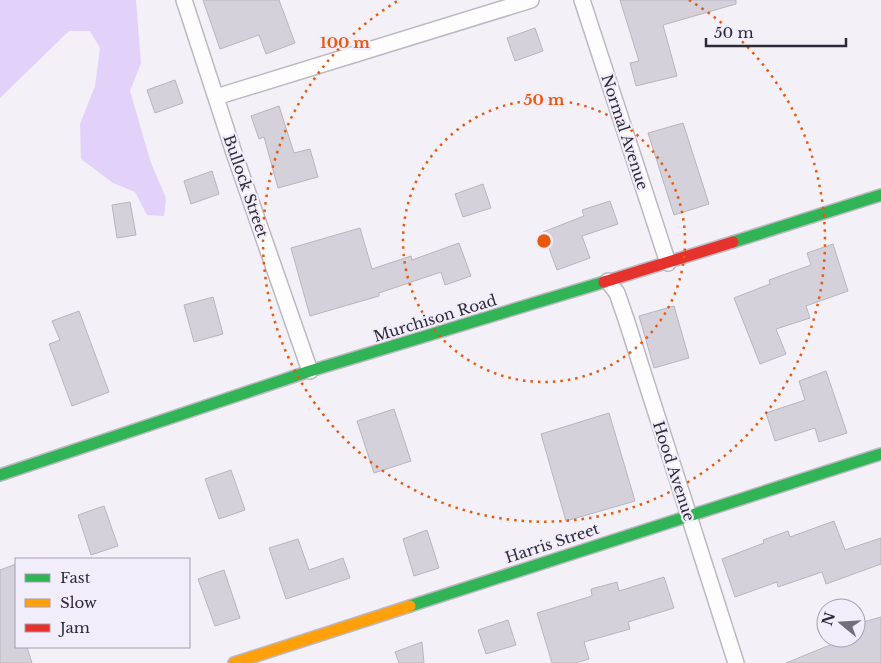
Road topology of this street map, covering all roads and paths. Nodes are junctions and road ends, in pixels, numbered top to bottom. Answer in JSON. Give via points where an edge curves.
{"nodes":[{"id":1,"x":184,"y":0,"type":"edge"},
{"id":2,"x":531,"y":0,"type":"edge"},
{"id":3,"x":582,"y":0,"type":"edge"},
{"id":4,"x":216,"y":97,"type":"junction"},
{"id":5,"x":881,"y":196,"type":"edge"},
{"id":6,"x":668,"y":263,"type":"junction"},
{"id":7,"x":608,"y":281,"type":"junction"},
{"id":8,"x":310,"y":371,"type":"junction"},
{"id":9,"x":881,"y":454,"type":"edge"},
{"id":10,"x":0,"y":475,"type":"edge"},
{"id":11,"x":688,"y":516,"type":"junction"},
{"id":12,"x":234,"y":663,"type":"edge"},
{"id":13,"x":736,"y":663,"type":"edge"}],
"edges":[{"from":1,"to":4,"type":"street","name":"Bullock Street"},
{"from":2,"to":4,"type":"street"},
{"from":3,"to":6,"type":"street","name":"Normal Avenue"},
{"from":4,"to":8,"type":"street","name":"Bullock Street"},
{"from":5,"to":6,"type":"main road","name":"Murchison Road"},
{"from":6,"to":7,"type":"main road","name":"Murchison Road"},
{"from":7,"to":8,"type":"main road","name":"Murchison Road"},
{"from":7,"to":11,"type":"street","name":"Hood Avenue","via":[[617,293],[626,319]]},
{"from":8,"to":10,"type":"main road","name":"Murchison Road"},
{"from":9,"to":11,"type":"main road","name":"Harris Street"},
{"from":11,"to":12,"type":"main road","name":"Harris Street"},
{"from":11,"to":13,"type":"street","name":"Hood Avenue"}]}
